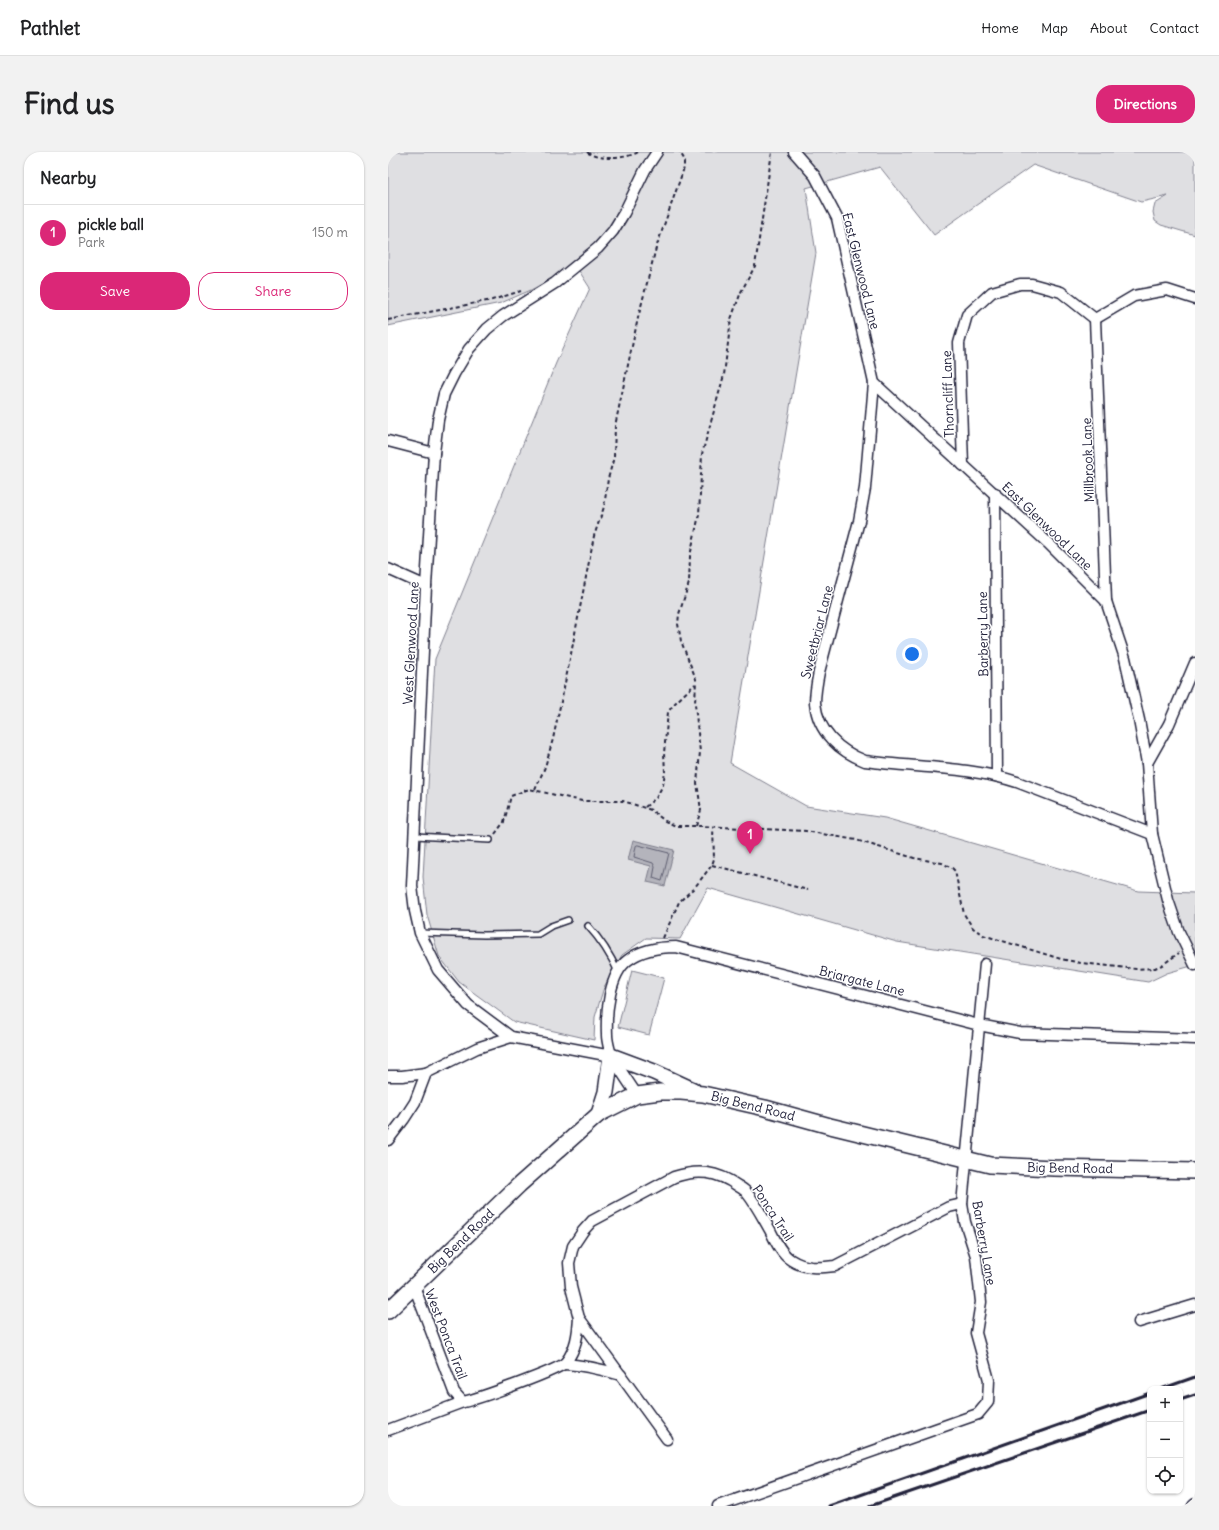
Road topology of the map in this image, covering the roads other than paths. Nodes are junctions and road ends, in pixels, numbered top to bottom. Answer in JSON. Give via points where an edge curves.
{"nodes":[{"id":1,"x":657,"y":152,"type":"edge"},
{"id":2,"x":794,"y":152,"type":"edge"},
{"id":3,"x":1195,"y":299,"type":"edge"},
{"id":4,"x":1095,"y":319,"type":"junction"},
{"id":5,"x":874,"y":383,"type":"junction"},
{"id":6,"x":388,"y":441,"type":"edge"},
{"id":7,"x":434,"y":454,"type":"junction"},
{"id":8,"x":963,"y":465,"type":"junction"},
{"id":9,"x":995,"y":493,"type":"junction"},
{"id":10,"x":388,"y":569,"type":"edge"},
{"id":11,"x":426,"y":586,"type":"junction"},
{"id":12,"x":1106,"y":601,"type":"junction"},
{"id":13,"x":1195,"y":663,"type":"edge"},
{"id":14,"x":1147,"y":763,"type":"junction"},
{"id":15,"x":997,"y":776,"type":"junction"},
{"id":16,"x":1152,"y":834,"type":"junction"},
{"id":17,"x":415,"y":836,"type":"junction"},
{"id":18,"x":490,"y":840,"type":"road end"},
{"id":19,"x":568,"y":920,"type":"dead end"},
{"id":20,"x":588,"y":926,"type":"dead end"},
{"id":21,"x":420,"y":933,"type":"junction"},
{"id":22,"x":985,"y":964,"type":"dead end"},
{"id":23,"x":1195,"y":966,"type":"edge"},
{"id":24,"x":618,"y":972,"type":"junction"},
{"id":25,"x":979,"y":1024,"type":"junction"},
{"id":26,"x":511,"y":1037,"type":"junction"},
{"id":27,"x":1195,"y":1039,"type":"edge"},
{"id":28,"x":611,"y":1056,"type":"junction"},
{"id":29,"x":426,"y":1073,"type":"junction"},
{"id":30,"x":388,"y":1076,"type":"edge"},
{"id":31,"x":703,"y":1094,"type":"junction"},
{"id":32,"x":637,"y":1095,"type":"junction"},
{"id":33,"x":599,"y":1114,"type":"junction"},
{"id":34,"x":388,"y":1140,"type":"edge"},
{"id":35,"x":967,"y":1160,"type":"junction"},
{"id":36,"x":1195,"y":1171,"type":"edge"},
{"id":37,"x":962,"y":1204,"type":"junction"},
{"id":38,"x":414,"y":1286,"type":"junction"},
{"id":39,"x":1195,"y":1305,"type":"edge"},
{"id":40,"x":388,"y":1311,"type":"edge"},
{"id":41,"x":579,"y":1318,"type":"junction"},
{"id":42,"x":1139,"y":1322,"type":"dead end"},
{"id":43,"x":564,"y":1364,"type":"junction"},
{"id":44,"x":621,"y":1376,"type":"junction"},
{"id":45,"x":463,"y":1402,"type":"junction"},
{"id":46,"x":388,"y":1430,"type":"edge"},
{"id":47,"x":667,"y":1439,"type":"dead end"},
{"id":48,"x":718,"y":1506,"type":"edge"}],
"edges":[{"from":1,"to":7,"type":"street","name":"West Glenwood Lane","via":[[613,231],[598,248],[556,283],[503,316],[469,349],[444,394]]},
{"from":2,"to":5,"type":"street","name":"East Glenwood Lane","via":[[815,176],[837,218]]},
{"from":3,"to":4,"type":"street","via":[[1167,290],[1134,296]]},
{"from":4,"to":8,"type":"street","name":"Thorncliff Lane","via":[[1061,292],[1032,284],[1020,284],[992,292],[967,315],[959,343]]},
{"from":4,"to":12,"type":"street","name":"Millbrook Lane"},
{"from":5,"to":8,"type":"street","name":"East Glenwood Lane"},
{"from":5,"to":15,"type":"street","name":"Sweetbriar Lane","via":[[865,488],[859,521],[819,672],[815,702],[818,717],[829,737],[840,748],[865,761],[963,770]]},
{"from":6,"to":7,"type":"street"},
{"from":7,"to":11,"type":"street","name":"West Glenwood Lane"},
{"from":8,"to":9,"type":"street","name":"East Glenwood Lane"},
{"from":9,"to":12,"type":"street","name":"East Glenwood Lane"},
{"from":9,"to":15,"type":"street","name":"Barberry Lane"},
{"from":10,"to":11,"type":"street"},
{"from":11,"to":17,"type":"street","name":"West Glenwood Lane"},
{"from":12,"to":14,"type":"street","name":"East Glenwood Lane","via":[[1125,658]]},
{"from":13,"to":14,"type":"street","via":[[1169,724]]},
{"from":14,"to":16,"type":"street","name":"East Glenwood Lane"},
{"from":15,"to":16,"type":"street","name":"Sweetbriar Lane"},
{"from":16,"to":23,"type":"street","name":"East Glenwood Lane","via":[[1168,900]]},
{"from":17,"to":18,"type":"lane"},
{"from":17,"to":21,"type":"street","name":"West Glenwood Lane","via":[[412,886]]},
{"from":19,"to":21,"type":"lane","via":[[538,934]]},
{"from":20,"to":24,"type":"lane"},
{"from":21,"to":26,"type":"street","name":"West Glenwood Lane","via":[[438,970],[468,1005]]},
{"from":22,"to":25,"type":"street","name":"Barberry Lane"},
{"from":24,"to":25,"type":"street","name":"Briargate Lane","via":[[628,960],[639,954],[663,947],[676,948]]},
{"from":24,"to":28,"type":"street","name":"Briargate Lane","via":[[608,1005],[607,1036]]},
{"from":25,"to":27,"type":"street","name":"Briargate Lane","via":[[1020,1033]]},
{"from":25,"to":35,"type":"street","name":"Barberry Lane"},
{"from":26,"to":28,"type":"street","name":"West Glenwood Lane"},
{"from":26,"to":29,"type":"street","via":[[477,1048]]},
{"from":28,"to":31,"type":"main road"},
{"from":28,"to":32,"type":"street"},
{"from":28,"to":33,"type":"main road","via":[[606,1092]]},
{"from":29,"to":30,"type":"street"},
{"from":29,"to":34,"type":"street","via":[[415,1102]]},
{"from":31,"to":32,"type":"main road","name":"Big Bend Road","via":[[660,1092]]},
{"from":31,"to":35,"type":"main road","name":"Big Bend Road"},
{"from":32,"to":33,"type":"main road","name":"Big Bend Road"},
{"from":33,"to":38,"type":"main road","name":"Big Bend Road","via":[[519,1184]]},
{"from":35,"to":36,"type":"main road","name":"Big Bend Road","via":[[1015,1167]]},
{"from":35,"to":37,"type":"street","name":"Barberry Lane"},
{"from":37,"to":41,"type":"street","name":"Ponca Trail","via":[[949,1206],[835,1266],[819,1268],[803,1266],[789,1259],[746,1192],[727,1178],[710,1173],[684,1174],[592,1221],[582,1231],[573,1246],[569,1263],[571,1287]]},
{"from":37,"to":48,"type":"street","name":"Barberry Lane","via":[[976,1256],[981,1302],[976,1333],[989,1380],[988,1402],[978,1414]]},
{"from":38,"to":40,"type":"main road","name":"Big Bend Road"},
{"from":38,"to":45,"type":"street","name":"West Ponca Trail","via":[[454,1392]]},
{"from":39,"to":42,"type":"street"},
{"from":41,"to":43,"type":"street","name":"Ponca Trail","via":[[574,1349]]},
{"from":41,"to":44,"type":"street","name":"Ponca Trail"},
{"from":43,"to":44,"type":"street","via":[[597,1368]]},
{"from":43,"to":45,"type":"street"},
{"from":44,"to":47,"type":"street","name":"Ponca Trail"},
{"from":45,"to":46,"type":"street"}]}
